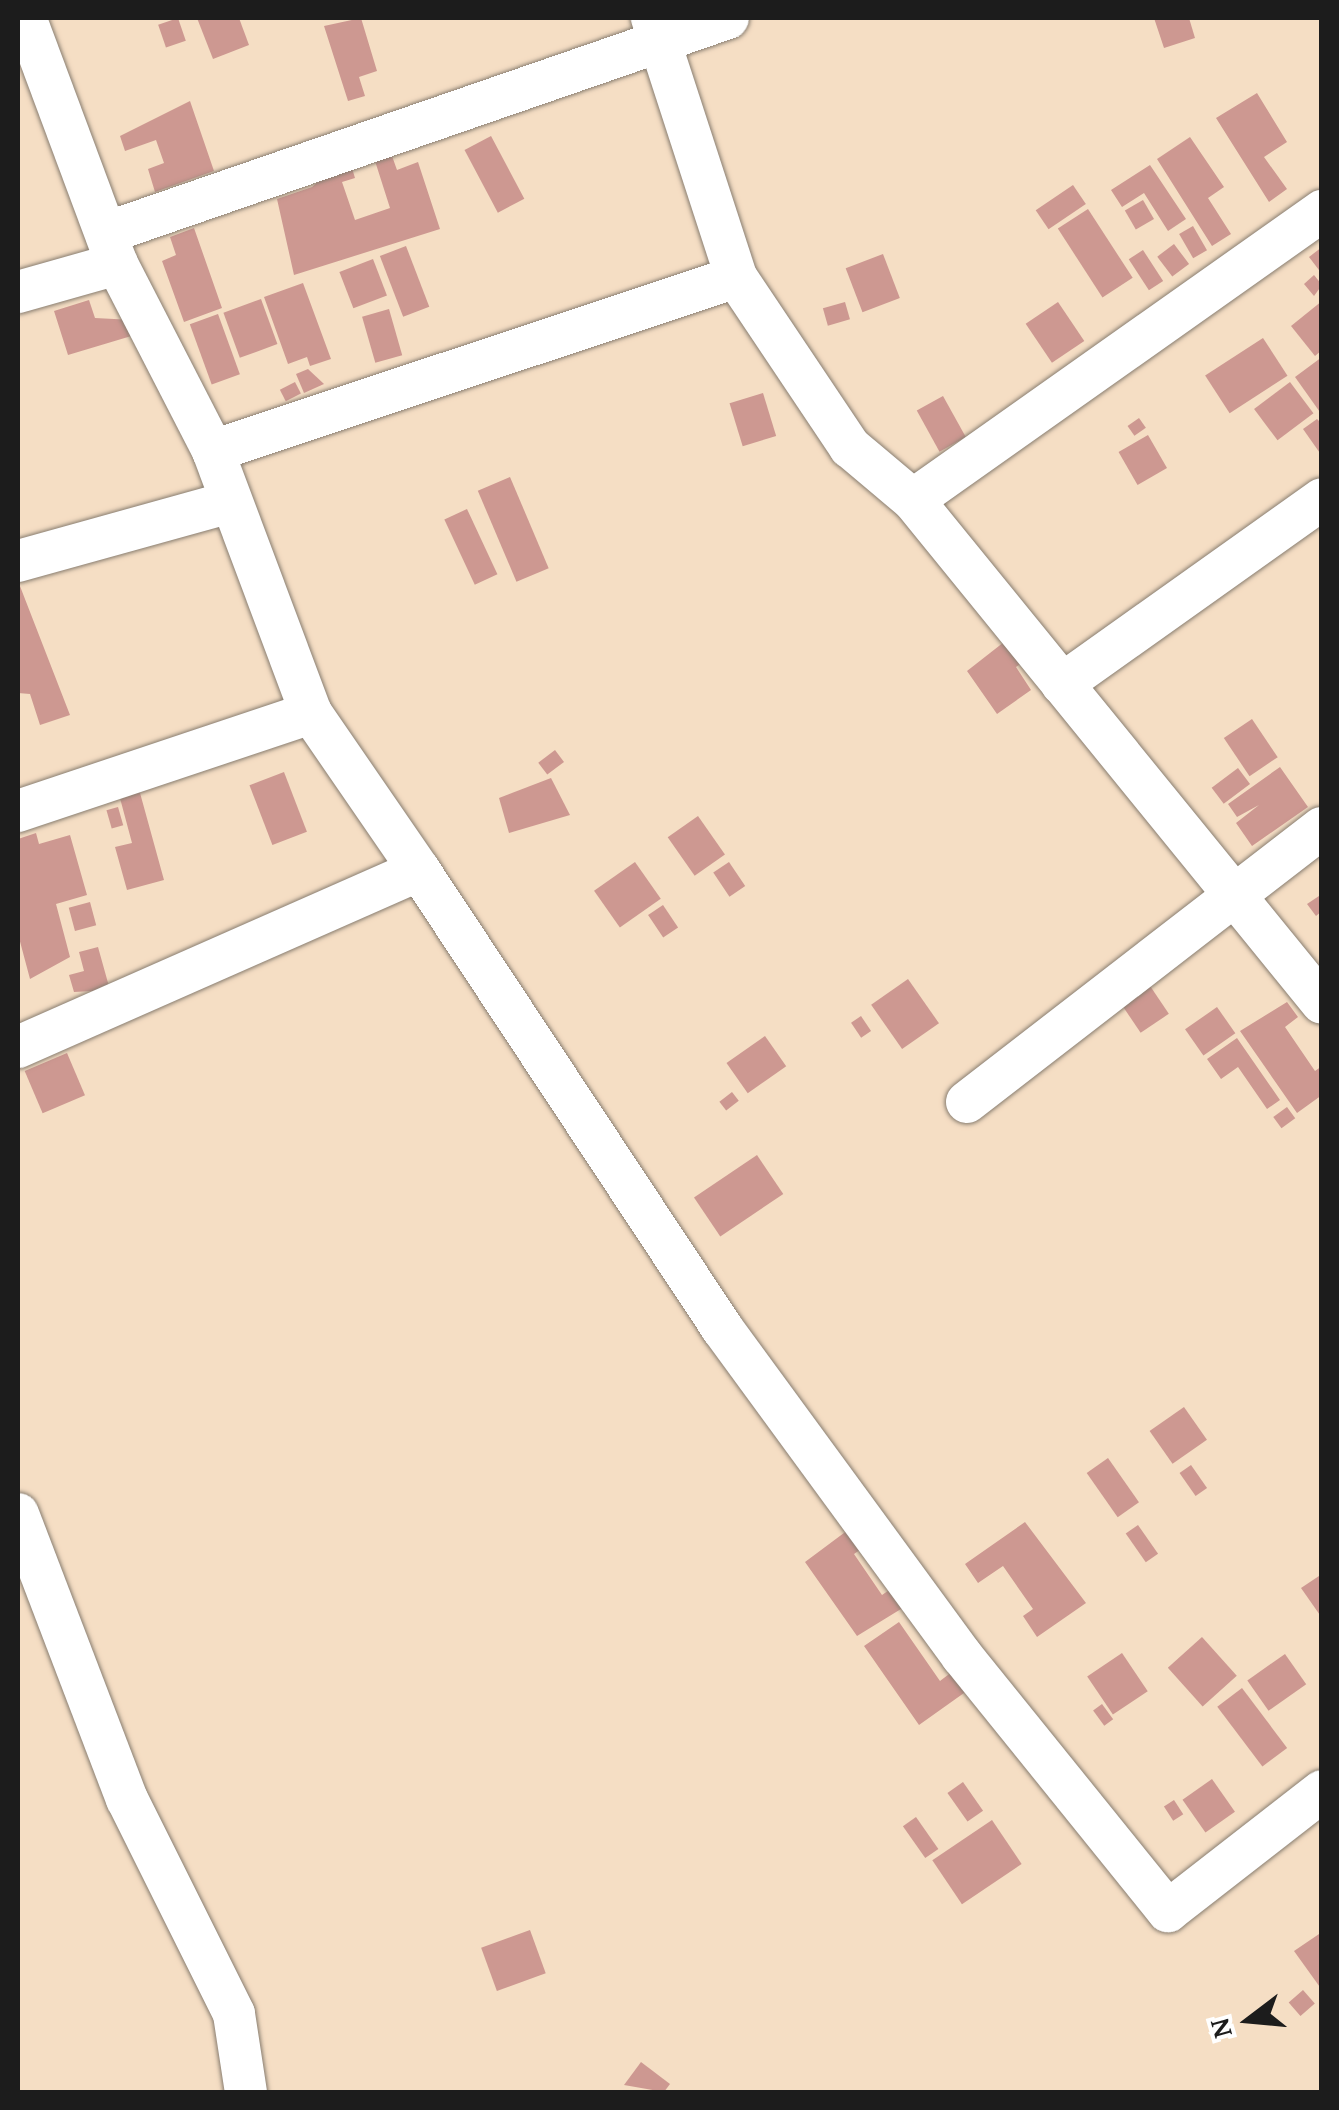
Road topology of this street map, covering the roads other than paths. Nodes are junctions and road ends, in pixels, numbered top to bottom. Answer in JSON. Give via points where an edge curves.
{"nodes":[{"id":1,"x":728,"y":18,"type":"edge"},
{"id":2,"x":30,"y":24,"type":"edge"},
{"id":3,"x":657,"y":29,"type":"edge"},
{"id":4,"x":1322,"y":211,"type":"edge"},
{"id":5,"x":111,"y":248,"type":"junction"},
{"id":6,"x":736,"y":277,"type":"junction"},
{"id":7,"x":18,"y":292,"type":"edge"},
{"id":8,"x":213,"y":451,"type":"junction"},
{"id":9,"x":1322,"y":499,"type":"edge"},
{"id":10,"x":913,"y":500,"type":"junction"},
{"id":11,"x":231,"y":502,"type":"junction"},
{"id":12,"x":18,"y":562,"type":"edge"},
{"id":13,"x":1062,"y":684,"type":"junction"},
{"id":14,"x":311,"y":713,"type":"junction"},
{"id":15,"x":18,"y":811,"type":"edge"},
{"id":16,"x":1322,"y":828,"type":"edge"},
{"id":17,"x":419,"y":870,"type":"junction"},
{"id":18,"x":1232,"y":893,"type":"junction"},
{"id":19,"x":1322,"y":1003,"type":"edge"},
{"id":20,"x":18,"y":1046,"type":"edge"},
{"id":21,"x":967,"y":1102,"type":"dead end"},
{"id":22,"x":18,"y":1514,"type":"edge"},
{"id":23,"x":1322,"y":1791,"type":"edge"},
{"id":24,"x":246,"y":2092,"type":"edge"}],
"edges":[{"from":1,"to":3,"type":"street"},
{"from":2,"to":5,"type":"street"},
{"from":3,"to":5,"type":"street"},
{"from":3,"to":6,"type":"street"},
{"from":4,"to":10,"type":"street"},
{"from":5,"to":7,"type":"street"},
{"from":5,"to":8,"type":"street"},
{"from":6,"to":8,"type":"street"},
{"from":6,"to":10,"type":"street","via":[[850,447]]},
{"from":8,"to":11,"type":"street"},
{"from":9,"to":13,"type":"street"},
{"from":10,"to":13,"type":"street"},
{"from":11,"to":12,"type":"street"},
{"from":11,"to":14,"type":"street"},
{"from":13,"to":18,"type":"street"},
{"from":14,"to":15,"type":"street"},
{"from":14,"to":17,"type":"street"},
{"from":16,"to":18,"type":"street"},
{"from":17,"to":20,"type":"street"},
{"from":17,"to":23,"type":"street","via":[[722,1328],[962,1656],[1168,1910]]},
{"from":18,"to":19,"type":"street"},
{"from":18,"to":21,"type":"street"},
{"from":22,"to":24,"type":"street","via":[[127,1799],[234,2014]]}]}
